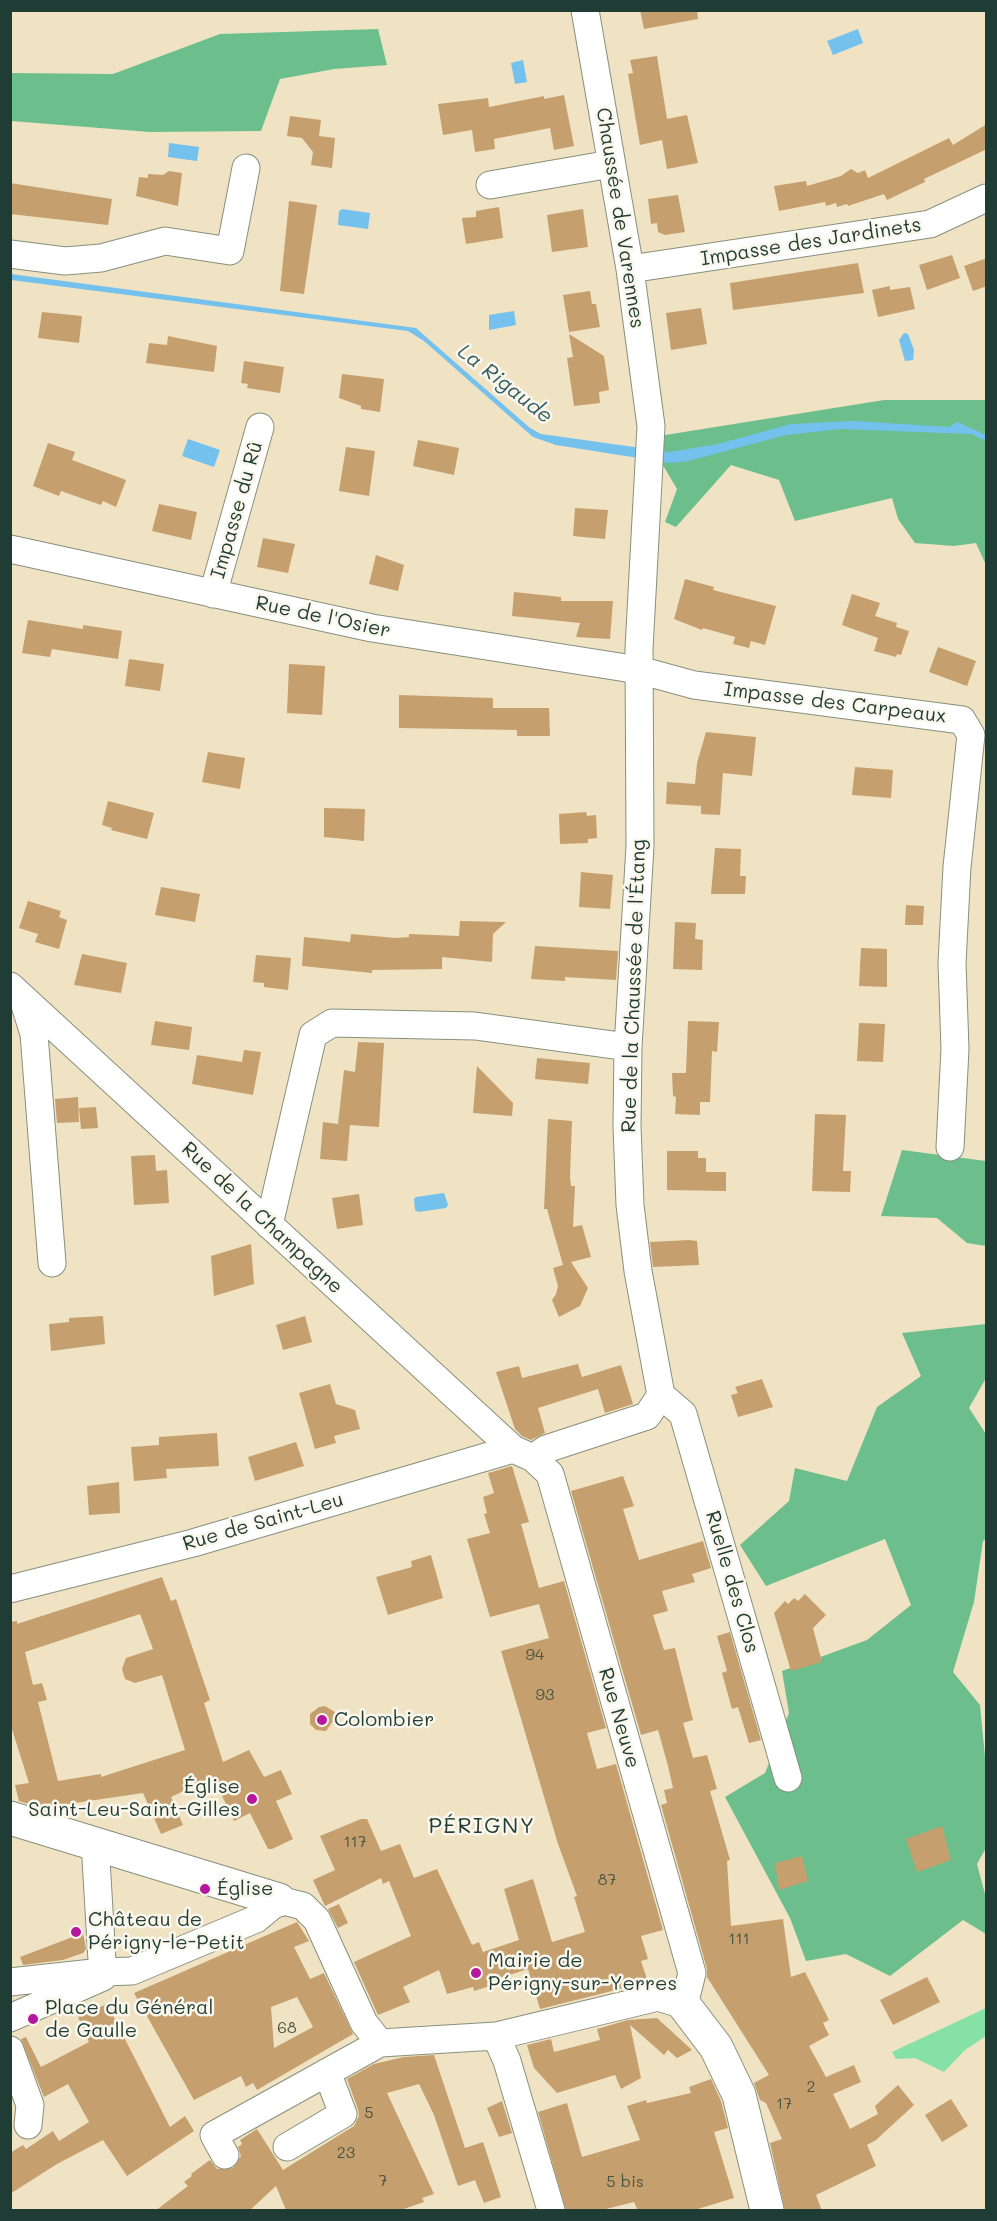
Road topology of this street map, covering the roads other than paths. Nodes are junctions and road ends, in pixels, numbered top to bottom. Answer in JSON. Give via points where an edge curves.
{"nodes":[{"id":1,"x":585,"y":10,"type":"edge"},
{"id":2,"x":611,"y":164,"type":"junction"},
{"id":3,"x":246,"y":168,"type":"dead end"},
{"id":4,"x":490,"y":185,"type":"dead end"},
{"id":5,"x":987,"y":198,"type":"edge"},
{"id":6,"x":10,"y":254,"type":"edge"},
{"id":7,"x":630,"y":269,"type":"junction"},
{"id":8,"x":260,"y":427,"type":"dead end"},
{"id":9,"x":651,"y":446,"type":"joint"},
{"id":10,"x":10,"y":549,"type":"edge"},
{"id":11,"x":213,"y":594,"type":"junction"},
{"id":12,"x":639,"y":670,"type":"junction"},
{"id":13,"x":17,"y":992,"type":"edge"},
{"id":14,"x":628,"y":1047,"type":"junction"},
{"id":15,"x":950,"y":1147,"type":"dead end"},
{"id":16,"x":269,"y":1225,"type":"junction"},
{"id":17,"x":52,"y":1263,"type":"dead end"},
{"id":18,"x":661,"y":1395,"type":"junction"},
{"id":19,"x":523,"y":1453,"type":"junction"},
{"id":20,"x":10,"y":1589,"type":"edge"},
{"id":21,"x":788,"y":1778,"type":"dead end"},
{"id":22,"x":10,"y":1818,"type":"edge"},
{"id":23,"x":95,"y":1843,"type":"junction"},
{"id":24,"x":279,"y":1900,"type":"junction"},
{"id":25,"x":102,"y":1971,"type":"junction"},
{"id":26,"x":10,"y":1982,"type":"edge"},
{"id":27,"x":684,"y":2005,"type":"junction"},
{"id":28,"x":10,"y":2018,"type":"edge"},
{"id":29,"x":496,"y":2036,"type":"junction"},
{"id":30,"x":380,"y":2043,"type":"junction"},
{"id":31,"x":10,"y":2050,"type":"edge"},
{"id":32,"x":327,"y":2072,"type":"junction"},
{"id":33,"x":28,"y":2125,"type":"dead end"},
{"id":34,"x":287,"y":2147,"type":"dead end"},
{"id":35,"x":225,"y":2156,"type":"dead end"},
{"id":36,"x":551,"y":2211,"type":"edge"},
{"id":37,"x":767,"y":2211,"type":"edge"}],
"edges":[{"from":1,"to":2,"type":"street","name":"Chaussée de Varennes"},
{"from":2,"to":4,"type":"street"},
{"from":2,"to":7,"type":"street","name":"Chaussée de Varennes"},
{"from":3,"to":6,"type":"street","via":[[231,251],[165,241],[101,258],[65,261]]},
{"from":5,"to":7,"type":"street","name":"Impasse des Jardinets","via":[[920,225]]},
{"from":7,"to":9,"type":"street","name":"Chaussée de Varennes"},
{"from":8,"to":11,"type":"street","name":"Impasse du Rû"},
{"from":9,"to":12,"type":"street","name":"Rue de la Chaussée de l'Étang"},
{"from":10,"to":11,"type":"street","name":"Rue de l'Osier"},
{"from":11,"to":12,"type":"street","name":"Rue de l'Osier","via":[[372,628]]},
{"from":12,"to":14,"type":"street","name":"Rue de la Chaussée de l'Étang","via":[[640,846]]},
{"from":12,"to":15,"type":"street","name":"Impasse des Carpeaux","via":[[694,685],[962,720],[971,735],[952,963],[955,1049]]},
{"from":13,"to":16,"type":"street","name":"Rue de la Champagne"},
{"from":13,"to":17,"type":"street","via":[[34,1034]]},
{"from":14,"to":16,"type":"street","via":[[476,1026],[332,1023],[313,1035]]},
{"from":14,"to":18,"type":"street","name":"Rue de la Chaussée de l'Étang","via":[[630,1205]]},
{"from":16,"to":19,"type":"street","name":"Rue de la Champagne"},
{"from":18,"to":19,"type":"street","via":[[647,1416]]},
{"from":18,"to":21,"type":"street","name":"Ruelle des Clos","via":[[683,1414]]},
{"from":19,"to":20,"type":"street","name":"Rue de Saint-Leu"},
{"from":19,"to":27,"type":"street","name":"Rue Neuve","via":[[550,1474],[692,1973]]},
{"from":22,"to":23,"type":"street"},
{"from":23,"to":24,"type":"street"},
{"from":23,"to":25,"type":"street"},
{"from":24,"to":25,"type":"street","via":[[256,1919],[132,1971]]},
{"from":24,"to":30,"type":"street","via":[[303,1906],[317,1920],[364,2023]]},
{"from":25,"to":26,"type":"street"},
{"from":25,"to":28,"type":"street","via":[[103,1977]]},
{"from":27,"to":29,"type":"street","via":[[658,1996]]},
{"from":27,"to":37,"type":"street","via":[[716,2047],[739,2095]]},
{"from":29,"to":30,"type":"street"},
{"from":29,"to":36,"type":"street"},
{"from":30,"to":32,"type":"street"},
{"from":31,"to":33,"type":"street","via":[[30,2105]]},
{"from":32,"to":34,"type":"street","via":[[343,2114]]},
{"from":32,"to":35,"type":"street","via":[[214,2135]]}]}
